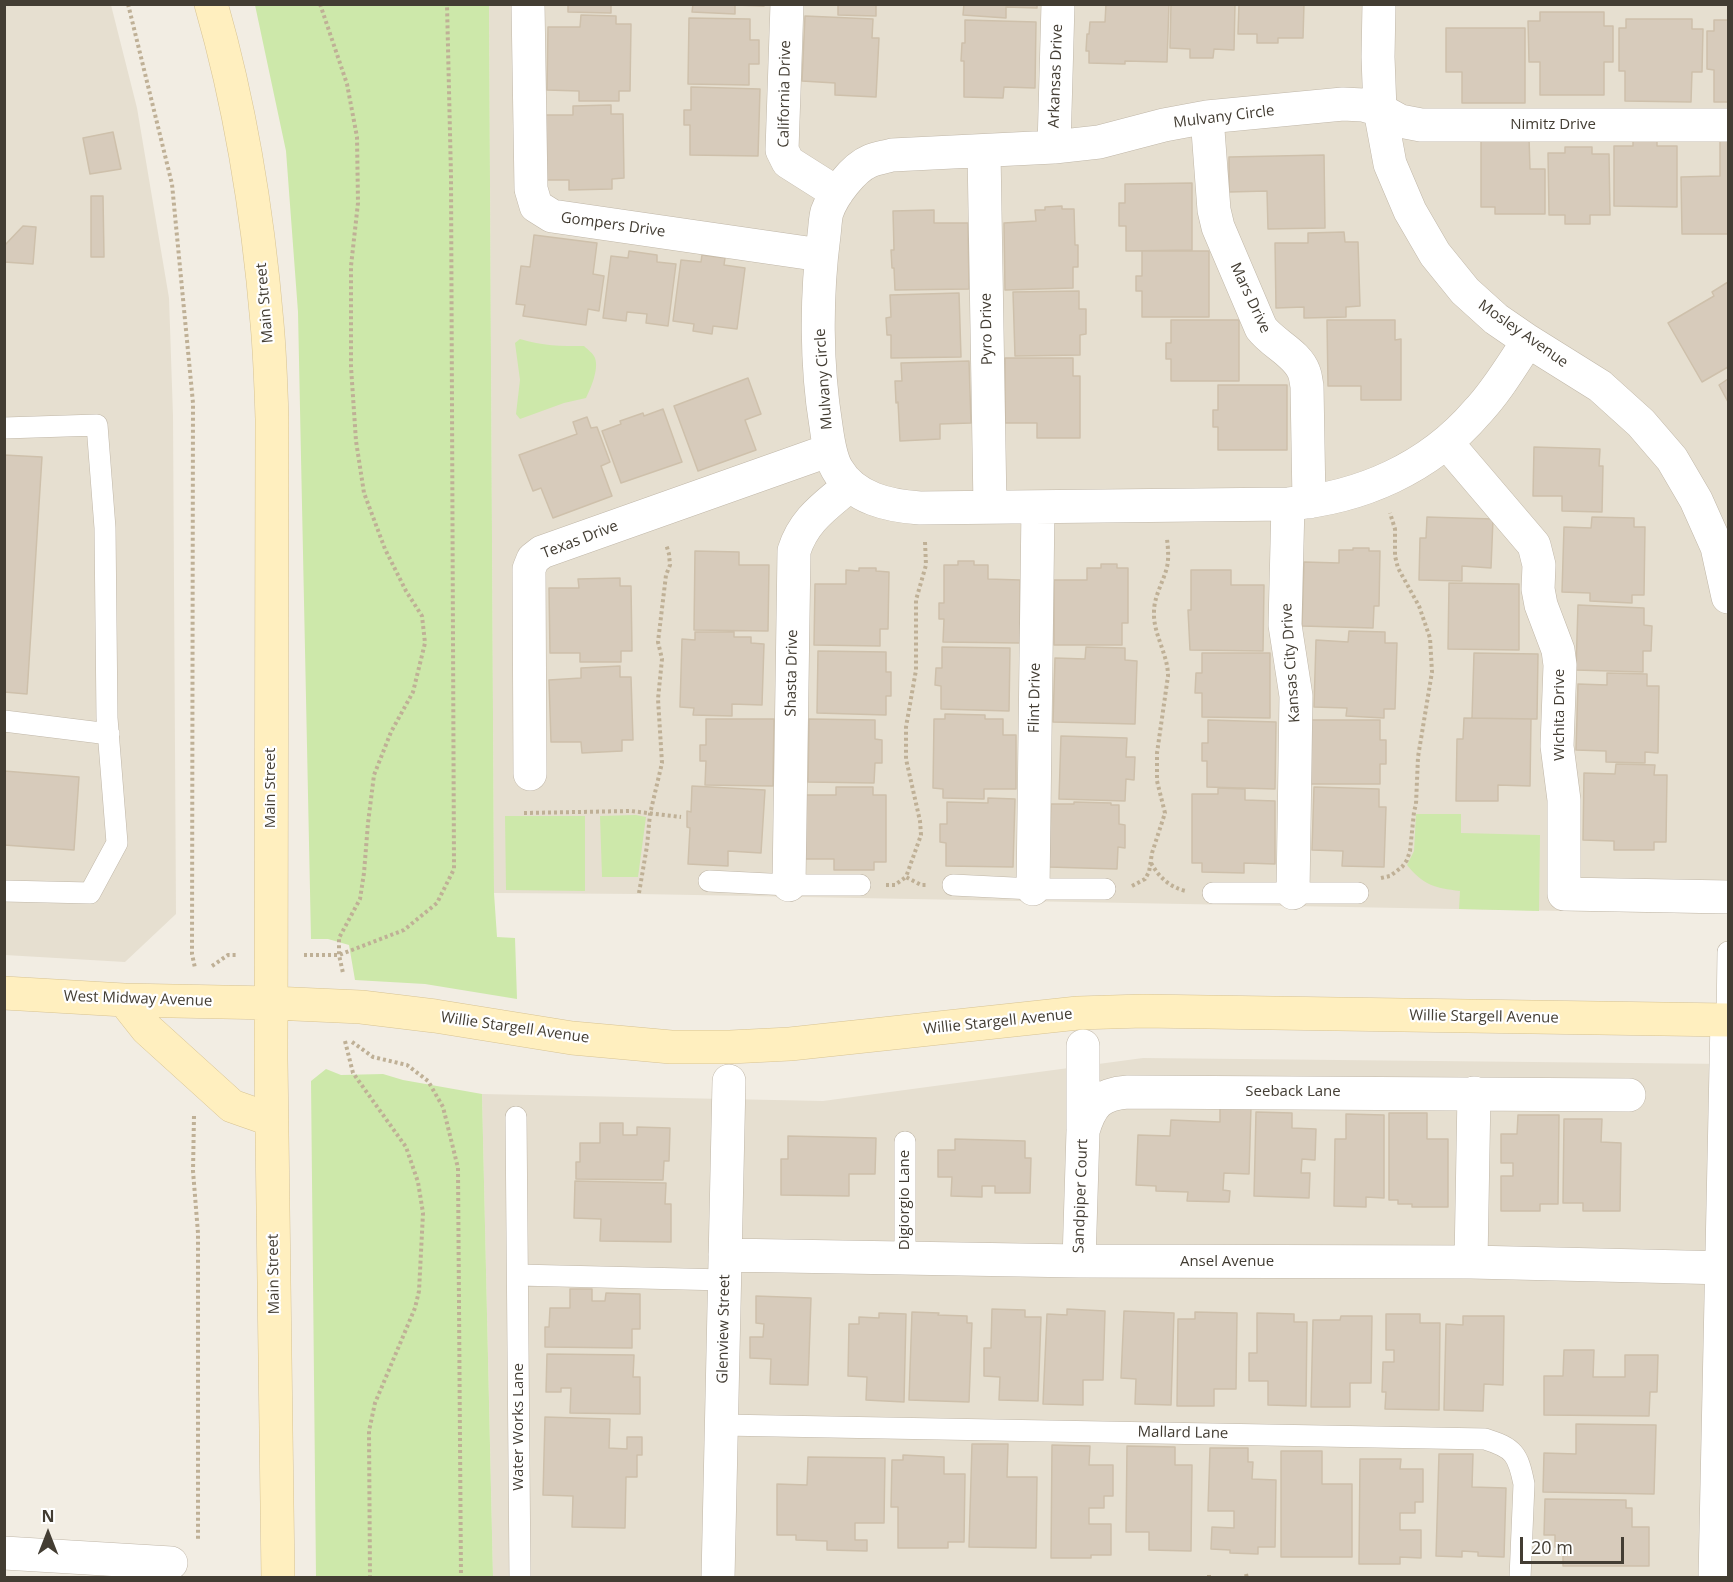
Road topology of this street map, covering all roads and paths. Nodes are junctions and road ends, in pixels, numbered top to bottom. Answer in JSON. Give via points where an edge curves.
{"nodes":[{"id":1,"x":128,"y":4,"type":"edge"},
{"id":2,"x":211,"y":4,"type":"edge"},
{"id":3,"x":320,"y":4,"type":"edge"},
{"id":4,"x":447,"y":4,"type":"edge"},
{"id":5,"x":528,"y":4,"type":"edge"},
{"id":6,"x":787,"y":4,"type":"edge"},
{"id":7,"x":1058,"y":4,"type":"edge"},
{"id":8,"x":1379,"y":4,"type":"edge"},
{"id":9,"x":1380,"y":110,"type":"junction"},
{"id":10,"x":1207,"y":117,"type":"junction"},
{"id":11,"x":1728,"y":124,"type":"edge"},
{"id":12,"x":1054,"y":147,"type":"junction"},
{"id":13,"x":984,"y":152,"type":"junction"},
{"id":14,"x":837,"y":193,"type":"junction"},
{"id":15,"x":821,"y":255,"type":"junction"},
{"id":16,"x":1528,"y":341,"type":"junction"},
{"id":17,"x":4,"y":428,"type":"edge"},
{"id":18,"x":1447,"y":443,"type":"junction"},
{"id":19,"x":830,"y":450,"type":"junction"},
{"id":20,"x":850,"y":485,"type":"junction"},
{"id":21,"x":1374,"y":485,"type":"junction"},
{"id":22,"x":1298,"y":503,"type":"junction"},
{"id":23,"x":1165,"y":506,"type":"junction"},
{"id":24,"x":990,"y":507,"type":"junction"},
{"id":25,"x":1038,"y":507,"type":"junction"},
{"id":26,"x":920,"y":508,"type":"junction"},
{"id":27,"x":653,"y":513,"type":"junction"},
{"id":28,"x":1728,"y":597,"type":"edge"},
{"id":29,"x":4,"y":721,"type":"edge"},
{"id":30,"x":109,"y":734,"type":"junction"},
{"id":31,"x":530,"y":774,"type":"dead end"},
{"id":32,"x":524,"y":813,"type":"dead end"},
{"id":33,"x":650,"y":814,"type":"junction"},
{"id":34,"x":681,"y":817,"type":"dead end"},
{"id":35,"x":1150,"y":862,"type":"junction"},
{"id":36,"x":710,"y":881,"type":"dead end"},
{"id":37,"x":789,"y":885,"type":"junction"},
{"id":38,"x":860,"y":885,"type":"dead end"},
{"id":39,"x":952,"y":885,"type":"joint"},
{"id":40,"x":1033,"y":889,"type":"junction"},
{"id":41,"x":1105,"y":889,"type":"joint"},
{"id":42,"x":4,"y":891,"type":"edge"},
{"id":43,"x":639,"y":893,"type":"dead end"},
{"id":44,"x":1214,"y":893,"type":"joint"},
{"id":45,"x":1293,"y":893,"type":"junction"},
{"id":46,"x":1358,"y":893,"type":"joint"},
{"id":47,"x":1728,"y":897,"type":"edge"},
{"id":48,"x":1728,"y":952,"type":"edge"},
{"id":49,"x":339,"y":955,"type":"junction"},
{"id":50,"x":343,"y":975,"type":"dead end"},
{"id":51,"x":197,"y":977,"type":"dead end"},
{"id":52,"x":4,"y":993,"type":"edge"},
{"id":53,"x":124,"y":1000,"type":"junction"},
{"id":54,"x":272,"y":1003,"type":"junction"},
{"id":55,"x":1727,"y":1020,"type":"edge"},
{"id":56,"x":1083,"y":1046,"type":"dead end"},
{"id":57,"x":195,"y":1071,"type":"junction"},
{"id":58,"x":1111,"y":1093,"type":"joint"},
{"id":59,"x":1474,"y":1093,"type":"junction"},
{"id":60,"x":728,"y":1094,"type":"dead end"},
{"id":61,"x":1629,"y":1095,"type":"dead end"},
{"id":62,"x":516,"y":1118,"type":"dead end"},
{"id":63,"x":272,"y":1120,"type":"junction"},
{"id":64,"x":1083,"y":1131,"type":"junction"},
{"id":65,"x":905,"y":1142,"type":"dead end"},
{"id":66,"x":905,"y":1258,"type":"junction"},
{"id":67,"x":1079,"y":1261,"type":"junction"},
{"id":68,"x":1471,"y":1262,"type":"junction"},
{"id":69,"x":725,"y":1267,"type":"junction"},
{"id":70,"x":1724,"y":1268,"type":"edge"},
{"id":71,"x":518,"y":1275,"type":"junction"},
{"id":72,"x":722,"y":1425,"type":"junction"},
{"id":73,"x":198,"y":1544,"type":"dead end"},
{"id":74,"x":4,"y":1553,"type":"edge"},
{"id":75,"x":171,"y":1570,"type":"edge"},
{"id":76,"x":278,"y":1578,"type":"edge"},
{"id":77,"x":370,"y":1578,"type":"edge"},
{"id":78,"x":461,"y":1578,"type":"edge"},
{"id":79,"x":520,"y":1578,"type":"edge"},
{"id":80,"x":718,"y":1578,"type":"edge"},
{"id":81,"x":1520,"y":1578,"type":"edge"},
{"id":82,"x":1715,"y":1578,"type":"edge"}],
"edges":[{"from":1,"to":51,"type":"path","via":[[172,184],[193,403],[192,954]]},
{"from":2,"to":54,"type":"street","name":"Main Street","via":[[248,167],[268,326],[272,419]]},
{"from":3,"to":49,"type":"path","via":[[347,84],[357,136],[351,367],[364,493],[385,549],[422,616],[425,643],[413,692],[374,775],[360,899],[339,938]]},
{"from":4,"to":49,"type":"path","via":[[454,869],[437,903],[404,930]]},
{"from":5,"to":15,"type":"street","name":"Gompers Drive","via":[[531,189],[536,206],[552,216]]},
{"from":6,"to":14,"type":"street","name":"California Drive","via":[[782,150],[788,162]]},
{"from":7,"to":12,"type":"street","name":"Arkansas Drive"},
{"from":8,"to":9,"type":"street","name":"Mosley Avenue"},
{"from":9,"to":10,"type":"street","name":"Mulvany Circle","via":[[1343,104]]},
{"from":9,"to":11,"type":"street","name":"Nimitz Drive","via":[[1400,121],[1421,125]]},
{"from":9,"to":16,"type":"street","name":"Mosley Avenue","via":[[1390,164],[1410,211],[1435,254],[1465,291]]},
{"from":10,"to":12,"type":"street","name":"Mulvany Circle","via":[[1099,142]]},
{"from":10,"to":22,"type":"street","name":"Mars Drive","via":[[1218,227],[1261,328],[1304,371],[1307,387]]},
{"from":12,"to":13,"type":"street","name":"Mulvany Circle"},
{"from":13,"to":14,"type":"street","name":"Mulvany Circle","via":[[903,154],[868,161],[850,175]]},
{"from":13,"to":24,"type":"street","name":"Pyro Drive"},
{"from":14,"to":15,"type":"street","name":"Mulvany Circle","via":[[827,212]]},
{"from":15,"to":19,"type":"street","name":"Mulvany Circle","via":[[819,358]]},
{"from":16,"to":18,"type":"street","name":"Mulvany Circle","via":[[1478,412]]},
{"from":16,"to":28,"type":"street","name":"Mosley Avenue","via":[[1600,387],[1641,423],[1672,459],[1717,547]]},
{"from":17,"to":30,"type":"lane","via":[[97,425],[105,528]]},
{"from":18,"to":21,"type":"street","name":"Mulvany Circle","via":[[1408,470]]},
{"from":18,"to":47,"type":"street","name":"Wichita Drive","via":[[1534,545],[1541,605],[1560,665],[1557,746],[1564,800],[1564,894]]},
{"from":19,"to":20,"type":"street","name":"Mulvany Circle","via":[[837,470]]},
{"from":19,"to":27,"type":"street","name":"Texas Drive"},
{"from":20,"to":26,"type":"street","name":"Mulvany Circle","via":[[895,507]]},
{"from":20,"to":37,"type":"street","name":"Shasta Drive","via":[[808,522],[794,551]]},
{"from":21,"to":22,"type":"street","name":"Mulvany Circle"},
{"from":21,"to":46,"type":"path","via":[[1395,529],[1398,568],[1419,606],[1430,638],[1432,672],[1407,860],[1390,876],[1364,881]]},
{"from":22,"to":23,"type":"street","name":"Mulvany Circle"},
{"from":22,"to":45,"type":"street","name":"Kansas City Drive","via":[[1285,625],[1296,696]]},
{"from":23,"to":25,"type":"street","name":"Mulvany Circle"},
{"from":23,"to":35,"type":"path","via":[[1168,557],[1153,615],[1168,665],[1157,753],[1157,781],[1165,813]]},
{"from":24,"to":25,"type":"street","name":"Mulvany Circle"},
{"from":24,"to":26,"type":"street","name":"Mulvany Circle"},
{"from":25,"to":40,"type":"street","name":"Flint Drive"},
{"from":26,"to":39,"type":"path","via":[[926,565],[916,600],[916,670],[906,727],[906,759],[921,835],[906,877],[921,885]]},
{"from":27,"to":31,"type":"street","name":"Texas Drive","via":[[542,552],[533,559],[529,569]]},
{"from":27,"to":33,"type":"path","via":[[670,565],[658,642],[662,659],[658,699],[663,763]]},
{"from":29,"to":30,"type":"lane"},
{"from":30,"to":42,"type":"lane","via":[[117,843],[90,893]]},
{"from":32,"to":33,"type":"path"},
{"from":33,"to":34,"type":"path"},
{"from":33,"to":43,"type":"path"},
{"from":35,"to":41,"type":"path","via":[[1149,872],[1136,885]]},
{"from":35,"to":44,"type":"path","via":[[1168,884],[1181,890]]},
{"from":36,"to":37,"type":"lane"},
{"from":37,"to":38,"type":"lane"},
{"from":39,"to":40,"type":"lane"},
{"from":40,"to":41,"type":"lane"},
{"from":44,"to":45,"type":"lane"},
{"from":45,"to":46,"type":"lane"},
{"from":48,"to":55,"type":"lane"},
{"from":49,"to":50,"type":"path"},
{"from":52,"to":53,"type":"street","name":"West Midway Avenue"},
{"from":53,"to":54,"type":"street","name":"West Midway Avenue"},
{"from":53,"to":57,"type":"street","via":[[147,1029]]},
{"from":54,"to":55,"type":"street","name":"Willie Stargell Avenue","via":[[361,1007],[572,1038],[671,1047],[790,1044],[1078,1013],[1143,1011]]},
{"from":54,"to":63,"type":"street","name":"Main Street"},
{"from":55,"to":70,"type":"street"},
{"from":56,"to":64,"type":"street","name":"Sandpiper Court"},
{"from":57,"to":63,"type":"street","via":[[232,1106]]},
{"from":57,"to":73,"type":"path"},
{"from":58,"to":59,"type":"street","name":"Seeback Lane"},
{"from":58,"to":64,"type":"street","name":"Sandpiper Court","via":[[1096,1102]]},
{"from":59,"to":61,"type":"street","name":"Seeback Lane"},
{"from":59,"to":68,"type":"street"},
{"from":60,"to":69,"type":"street","name":"Glenview Street"},
{"from":62,"to":71,"type":"lane","name":"Water Works Lane"},
{"from":63,"to":76,"type":"street","name":"Main Street"},
{"from":64,"to":67,"type":"street","name":"Sandpiper Court"},
{"from":65,"to":66,"type":"lane","name":"Digiorgio Lane"},
{"from":66,"to":67,"type":"street","name":"Ansel Avenue"},
{"from":66,"to":69,"type":"street","name":"Ansel Avenue"},
{"from":67,"to":68,"type":"street","name":"Ansel Avenue"},
{"from":68,"to":70,"type":"street","name":"Ansel Avenue"},
{"from":69,"to":71,"type":"lane"},
{"from":69,"to":72,"type":"street","name":"Glenview Street"},
{"from":70,"to":82,"type":"street"},
{"from":71,"to":79,"type":"lane","name":"Water Works Lane"},
{"from":72,"to":80,"type":"street","name":"Glenview Street"},
{"from":72,"to":81,"type":"lane","name":"Mallard Lane","via":[[1485,1439],[1504,1445],[1515,1454],[1521,1470],[1524,1484]]},
{"from":74,"to":75,"type":"street"},
{"from":77,"to":78,"type":"path","via":[[369,1431],[375,1403],[415,1308],[423,1213],[406,1147],[353,1073],[344,1036],[373,1057],[407,1065],[428,1081],[443,1107],[458,1168]]}]}
